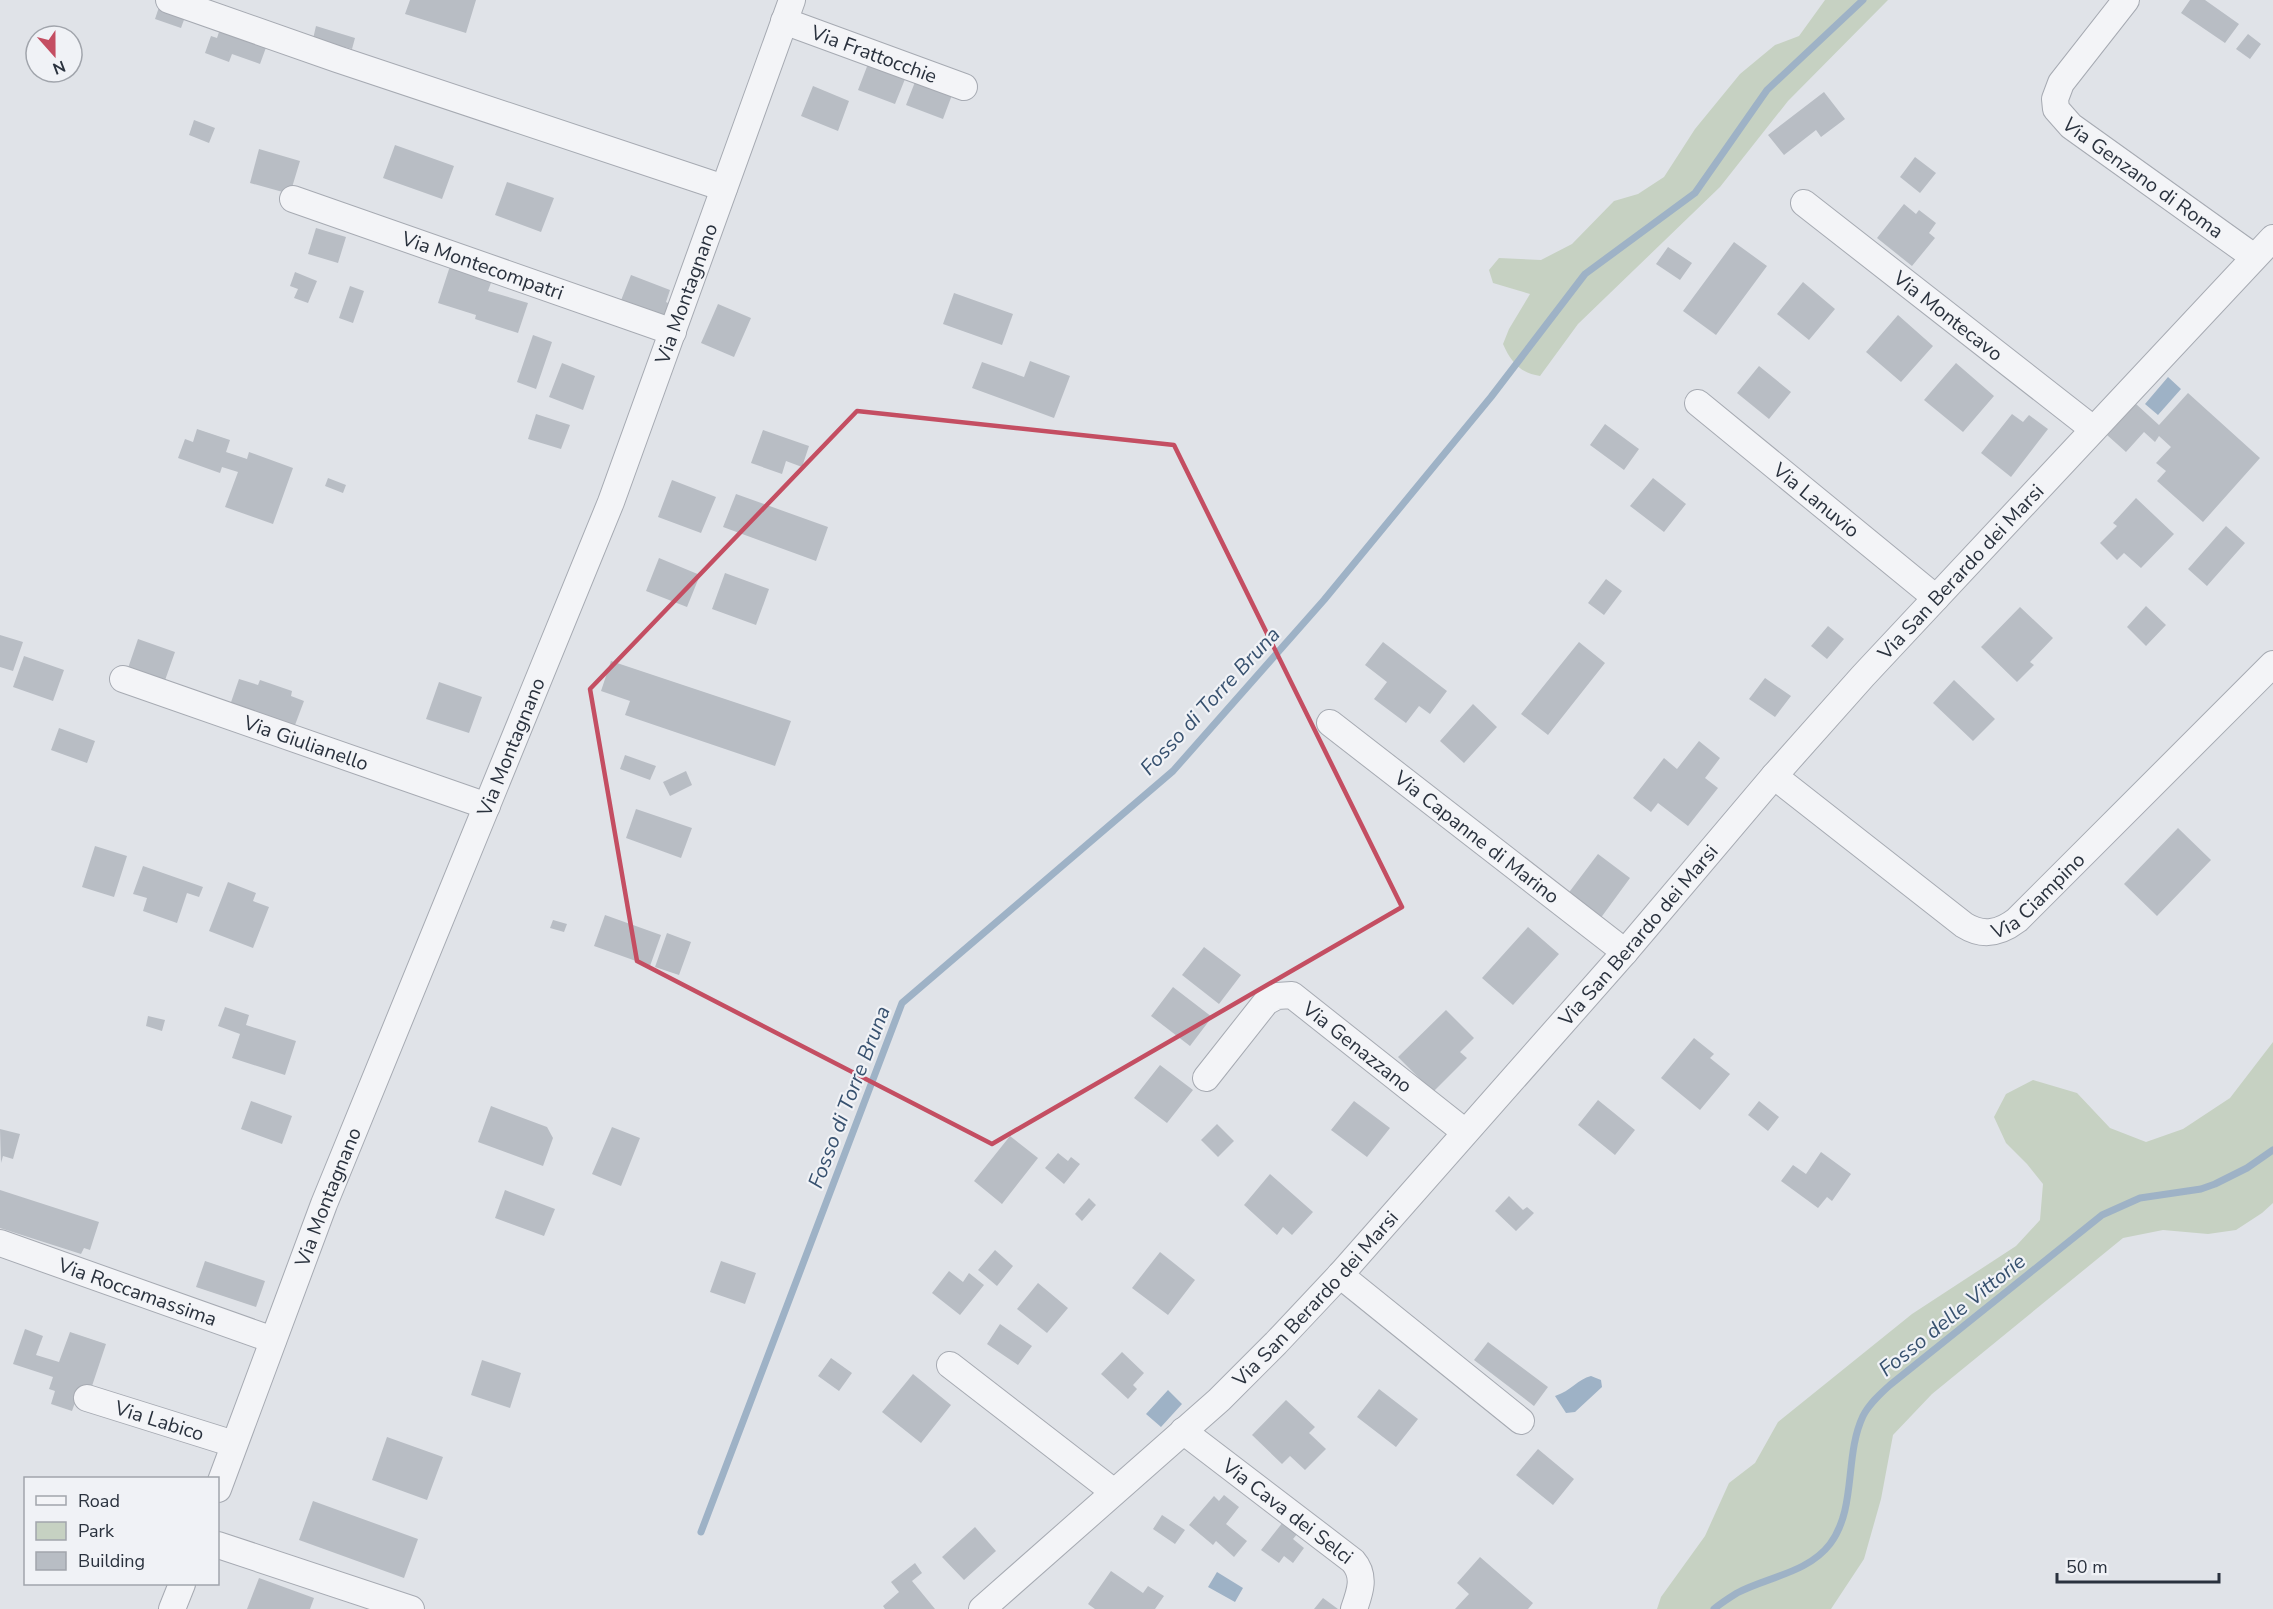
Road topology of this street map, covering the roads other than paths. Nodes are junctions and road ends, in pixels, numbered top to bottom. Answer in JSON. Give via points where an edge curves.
{"nodes":[{"id":1,"x":169,"y":0,"type":"edge"},
{"id":2,"x":2126,"y":0,"type":"edge"},
{"id":3,"x":788,"y":10,"type":"edge"},
{"id":4,"x":964,"y":87,"type":"dead end"},
{"id":5,"x":724,"y":188,"type":"junction"},
{"id":6,"x":294,"y":199,"type":"dead end"},
{"id":7,"x":1804,"y":203,"type":"dead end"},
{"id":8,"x":2273,"y":238,"type":"edge"},
{"id":9,"x":2254,"y":257,"type":"junction"},
{"id":10,"x":673,"y":332,"type":"junction"},
{"id":11,"x":1698,"y":403,"type":"dead end"},
{"id":12,"x":2093,"y":429,"type":"junction"},
{"id":13,"x":1936,"y":598,"type":"junction"},
{"id":14,"x":2273,"y":664,"type":"edge"},
{"id":15,"x":123,"y":679,"type":"dead end"},
{"id":16,"x":1330,"y":723,"type":"dead end"},
{"id":17,"x":1774,"y":776,"type":"junction"},
{"id":18,"x":487,"y":806,"type":"junction"},
{"id":19,"x":1625,"y":952,"type":"junction"},
{"id":20,"x":1206,"y":1078,"type":"dead end"},
{"id":21,"x":1465,"y":1132,"type":"junction"},
{"id":22,"x":0,"y":1243,"type":"edge"},
{"id":23,"x":1340,"y":1275,"type":"junction"},
{"id":24,"x":273,"y":1340,"type":"junction"},
{"id":25,"x":950,"y":1365,"type":"dead end"},
{"id":26,"x":87,"y":1398,"type":"dead end"},
{"id":27,"x":1521,"y":1421,"type":"dead end"},
{"id":28,"x":1183,"y":1431,"type":"junction"},
{"id":29,"x":234,"y":1444,"type":"junction"},
{"id":30,"x":219,"y":1486,"type":"edge"},
{"id":31,"x":1114,"y":1492,"type":"junction"},
{"id":32,"x":219,"y":1545,"type":"edge"},
{"id":33,"x":182,"y":1585,"type":"edge"},
{"id":34,"x":172,"y":1609,"type":"edge"},
{"id":35,"x":411,"y":1609,"type":"edge"},
{"id":36,"x":982,"y":1609,"type":"edge"},
{"id":37,"x":1354,"y":1609,"type":"edge"}],
"edges":[{"from":1,"to":5,"type":"street"},
{"from":2,"to":9,"type":"street","name":"Via Genzano di Roma","via":[[2061,83],[2056,109],[2092,143]]},
{"from":3,"to":4,"type":"street","name":"Via Frattocchie"},
{"from":3,"to":5,"type":"street","name":"Via Montagnano"},
{"from":5,"to":10,"type":"street","name":"Via Montagnano"},
{"from":6,"to":10,"type":"street","name":"Via Montecompatri"},
{"from":7,"to":12,"type":"street","name":"Via Montecavo"},
{"from":8,"to":9,"type":"street","name":"Via San Berardo dei Marsi"},
{"from":9,"to":12,"type":"street","name":"Via San Berardo dei Marsi"},
{"from":10,"to":18,"type":"street","name":"Via Montagnano","via":[[611,502]]},
{"from":11,"to":13,"type":"street","name":"Via Lanuvio"},
{"from":12,"to":13,"type":"street","name":"Via San Berardo dei Marsi"},
{"from":13,"to":17,"type":"street","name":"Via San Berardo dei Marsi"},
{"from":14,"to":17,"type":"street","name":"Via Ciampino","via":[[2017,920],[1994,932],[1978,932],[1964,925]]},
{"from":15,"to":18,"type":"street","name":"Via Giulianello"},
{"from":16,"to":19,"type":"street","name":"Via Capanne di Marino"},
{"from":17,"to":19,"type":"street","name":"Via San Berardo dei Marsi"},
{"from":18,"to":24,"type":"street","name":"Via Montagnano","via":[[324,1204]]},
{"from":19,"to":21,"type":"street","name":"Via San Berardo dei Marsi"},
{"from":20,"to":21,"type":"street","name":"Via Genazzano","via":[[1266,1002],[1292,995]]},
{"from":21,"to":23,"type":"street","name":"Via San Berardo dei Marsi"},
{"from":22,"to":24,"type":"street","name":"Via Roccamassima"},
{"from":23,"to":27,"type":"street"},
{"from":23,"to":28,"type":"street","name":"Via San Berardo dei Marsi","via":[[1255,1365]]},
{"from":24,"to":29,"type":"street","name":"Via Montagnano"},
{"from":25,"to":31,"type":"street"},
{"from":26,"to":29,"type":"street","name":"Via Labico"},
{"from":28,"to":31,"type":"street","name":"Via San Berardo dei Marsi"},
{"from":28,"to":37,"type":"street","name":"Via Cava dei Selci","via":[[1353,1561],[1362,1582]]},
{"from":29,"to":30,"type":"street","name":"Via Montagnano"},
{"from":31,"to":36,"type":"street","name":"Via San Berardo dei Marsi"},
{"from":32,"to":35,"type":"street"},
{"from":33,"to":34,"type":"street"}]}
